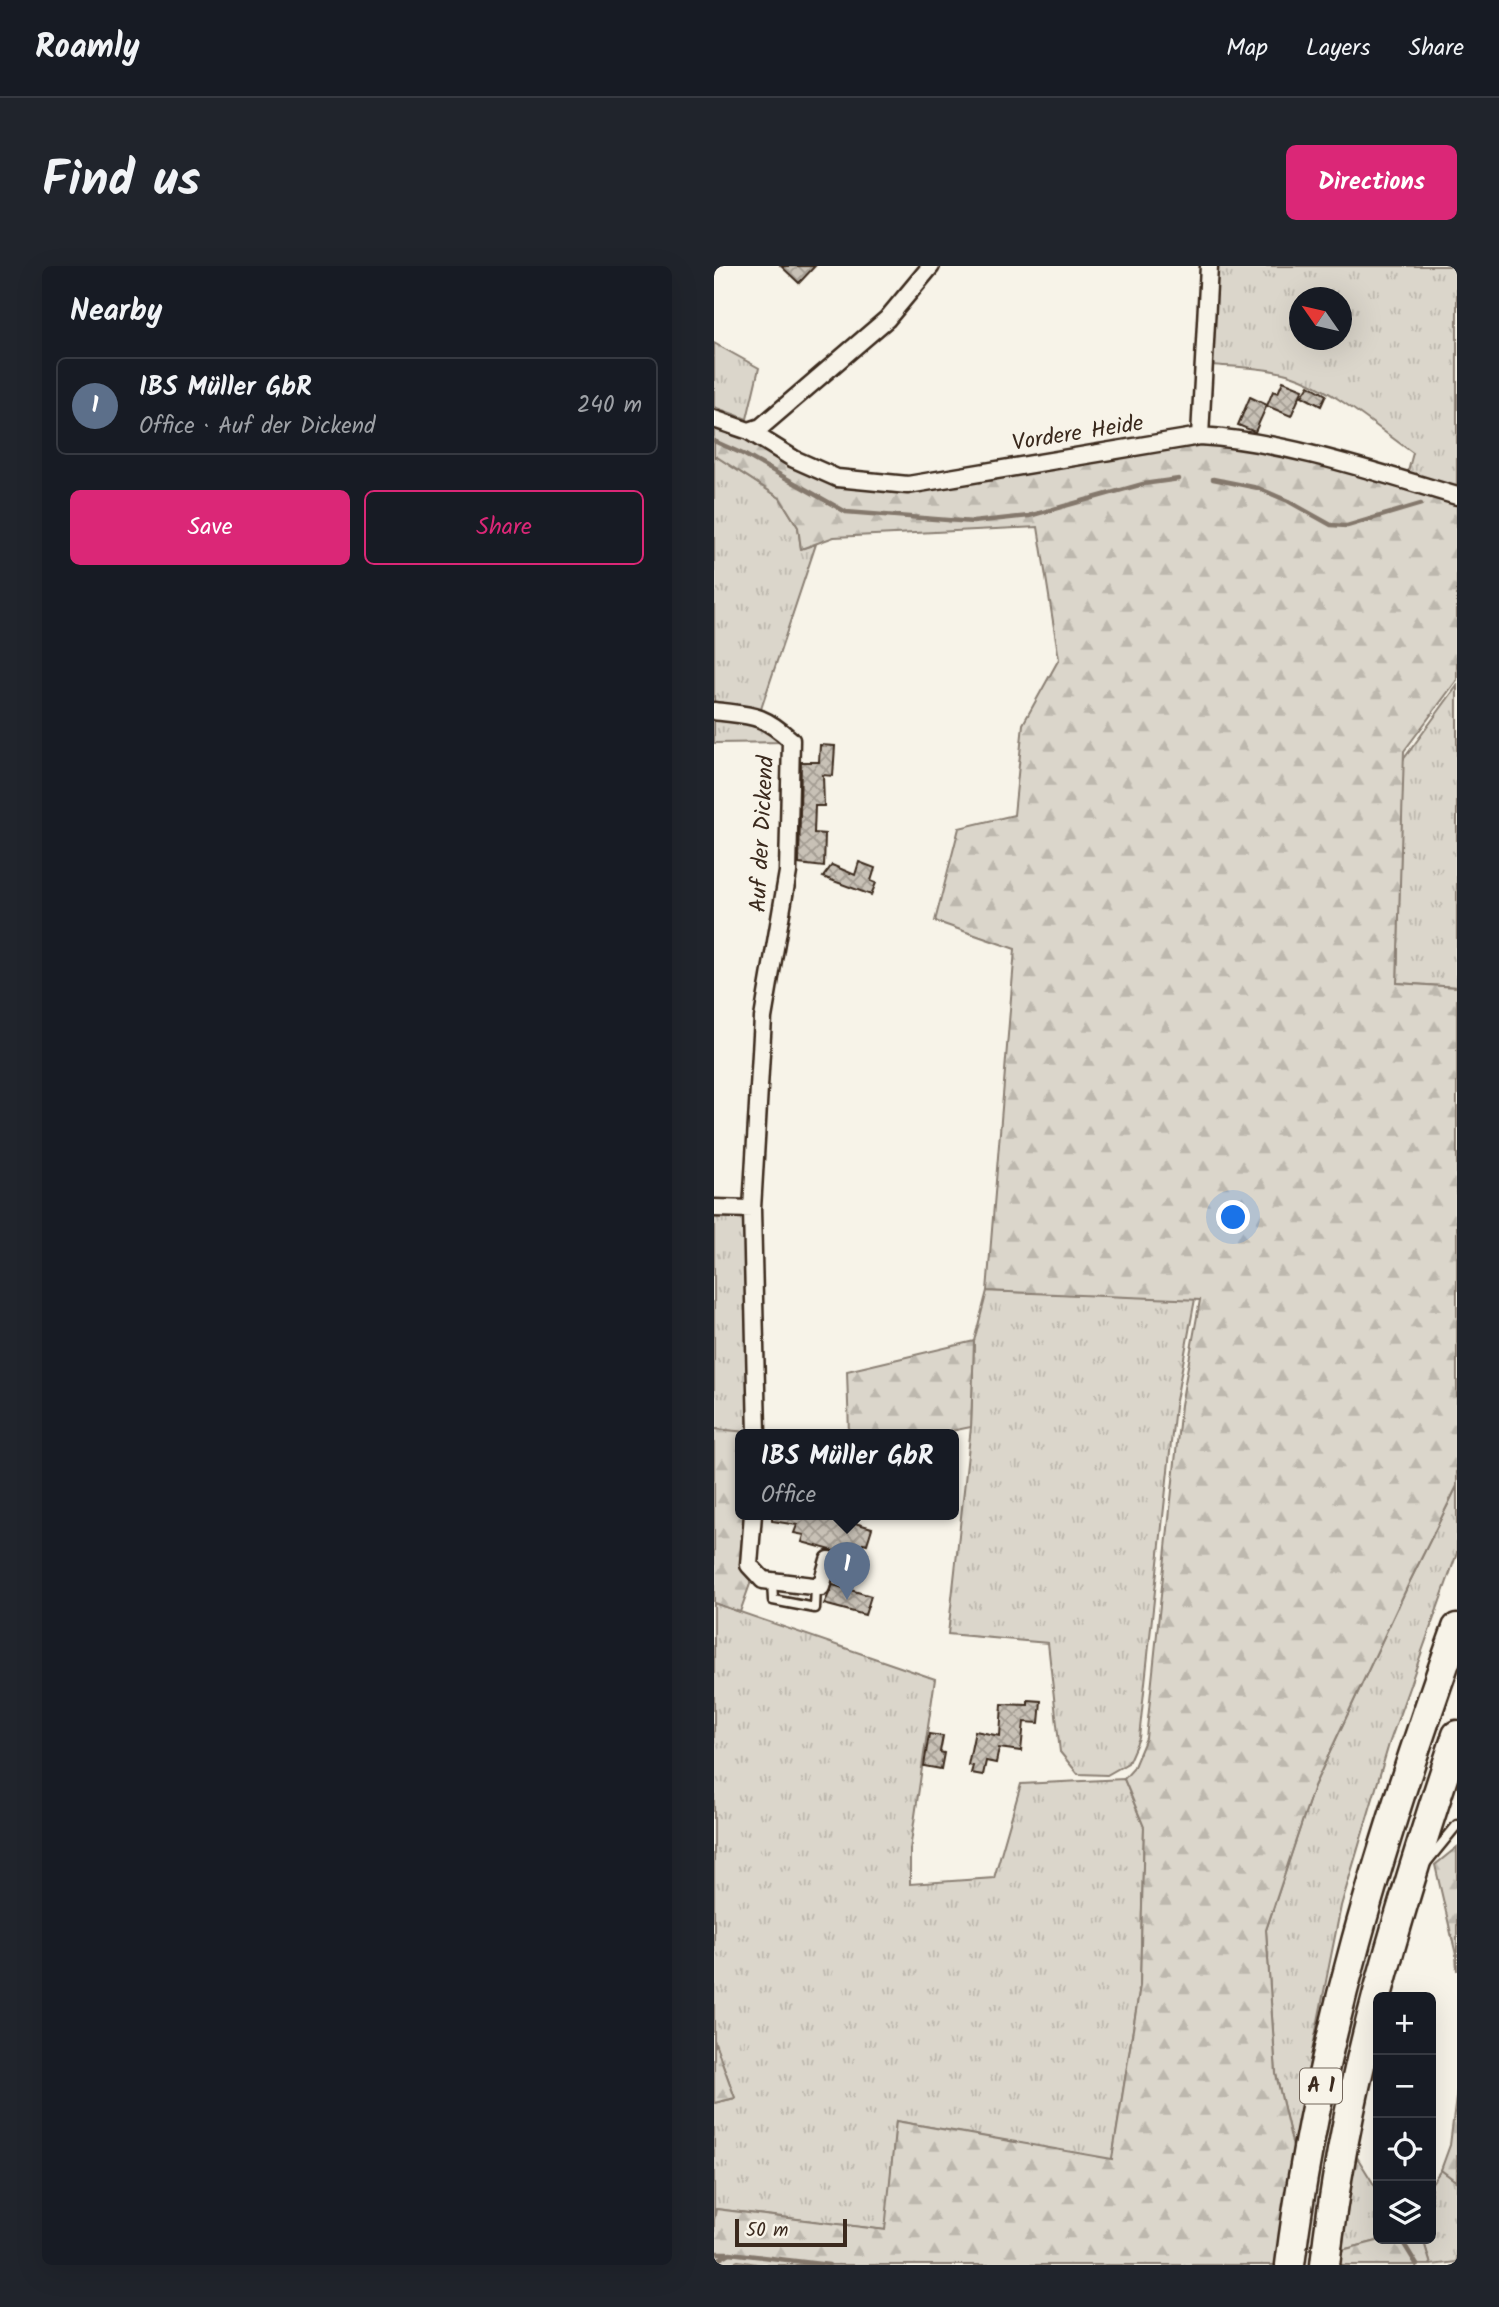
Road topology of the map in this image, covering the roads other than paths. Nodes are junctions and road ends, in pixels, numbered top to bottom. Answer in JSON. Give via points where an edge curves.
{"nodes":[{"id":1,"x":931,"y":266,"type":"edge"},
{"id":2,"x":1209,"y":266,"type":"edge"},
{"id":3,"x":714,"y":419,"type":"edge"},
{"id":4,"x":749,"y":431,"type":"junction"},
{"id":5,"x":1200,"y":436,"type":"junction"},
{"id":6,"x":1457,"y":496,"type":"edge"},
{"id":7,"x":714,"y":711,"type":"edge"},
{"id":8,"x":714,"y":1208,"type":"edge"},
{"id":9,"x":752,"y":1209,"type":"junction"},
{"id":10,"x":757,"y":1429,"type":"edge"},
{"id":11,"x":753,"y":1520,"type":"edge"},
{"id":12,"x":829,"y":1560,"type":"dead end"},
{"id":13,"x":1457,"y":1628,"type":"edge"},
{"id":14,"x":1457,"y":1735,"type":"edge"},
{"id":15,"x":1457,"y":1825,"type":"edge"},
{"id":16,"x":1407,"y":1887,"type":"junction"},
{"id":17,"x":1290,"y":2265,"type":"edge"},
{"id":18,"x":1325,"y":2265,"type":"edge"}],
"edges":[{"from":1,"to":4,"type":"street","via":[[887,319],[761,427]]},
{"from":2,"to":5,"type":"street"},
{"from":3,"to":4,"type":"street","name":"Vordere Heide"},
{"from":4,"to":5,"type":"street","name":"Vordere Heide","via":[[837,478],[908,485]]},
{"from":5,"to":6,"type":"street","name":"Vordere Heide","via":[[1238,438]]},
{"from":7,"to":9,"type":"street","name":"Auf der Dickend","via":[[761,717],[791,740],[788,872],[763,1018]]},
{"from":8,"to":9,"type":"street"},
{"from":9,"to":10,"type":"street","name":"Auf der Dickend"},
{"from":11,"to":12,"type":"street","via":[[750,1565],[763,1580],[821,1587]]},
{"from":13,"to":17,"type":"highway","number":"A 1","via":[[1386,1835],[1344,1984],[1322,2077]]},
{"from":14,"to":16,"type":"highway","number":"A 1"},
{"from":15,"to":16,"type":"lane"},
{"from":16,"to":18,"type":"highway","number":"A 1","via":[[1353,2099]]}]}
